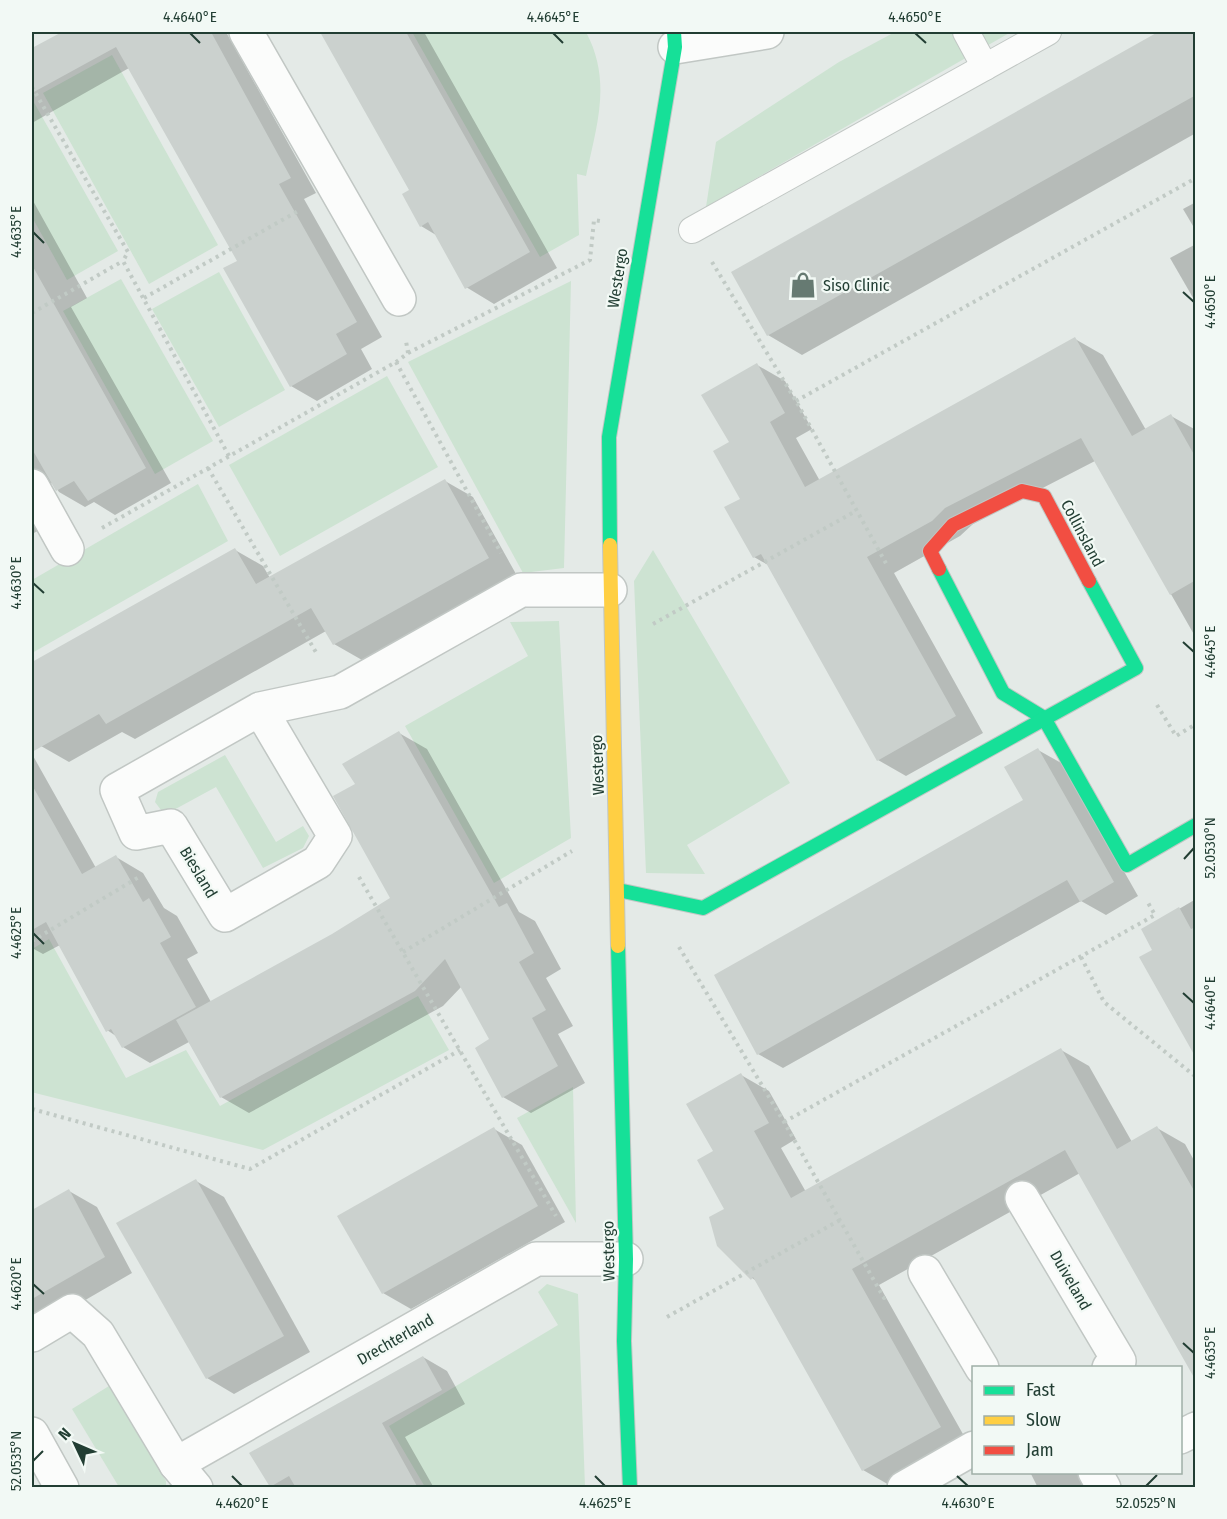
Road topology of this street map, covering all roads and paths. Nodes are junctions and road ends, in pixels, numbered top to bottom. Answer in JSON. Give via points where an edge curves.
{"nodes":[{"id":1,"x":246,"y":32,"type":"edge"},
{"id":2,"x":767,"y":32,"type":"edge"},
{"id":3,"x":966,"y":32,"type":"edge"},
{"id":4,"x":1048,"y":32,"type":"edge"},
{"id":5,"x":669,"y":37,"type":"edge"},
{"id":6,"x":985,"y":67,"type":"junction"},
{"id":7,"x":32,"y":87,"type":"edge"},
{"id":8,"x":1196,"y":178,"type":"edge"},
{"id":9,"x":336,"y":189,"type":"junction"},
{"id":10,"x":643,"y":224,"type":"junction"},
{"id":11,"x":692,"y":230,"type":"joint"},
{"id":12,"x":123,"y":261,"type":"junction"},
{"id":13,"x":144,"y":298,"type":"junction"},
{"id":14,"x":399,"y":299,"type":"joint"},
{"id":15,"x":32,"y":313,"type":"edge"},
{"id":16,"x":408,"y":352,"type":"junction"},
{"id":17,"x":396,"y":362,"type":"junction"},
{"id":18,"x":796,"y":401,"type":"junction"},
{"id":19,"x":229,"y":456,"type":"junction"},
{"id":20,"x":208,"y":468,"type":"junction"},
{"id":21,"x":32,"y":486,"type":"edge"},
{"id":22,"x":856,"y":511,"type":"junction"},
{"id":23,"x":67,"y":549,"type":"joint"},
{"id":24,"x":930,"y":551,"type":"junction"},
{"id":25,"x":521,"y":590,"type":"junction"},
{"id":26,"x":610,"y":590,"type":"junction"},
{"id":27,"x":611,"y":648,"type":"junction"},
{"id":28,"x":1136,"y":668,"type":"junction"},
{"id":29,"x":340,"y":692,"type":"junction"},
{"id":30,"x":260,"y":710,"type":"junction"},
{"id":31,"x":1044,"y":718,"type":"junction"},
{"id":32,"x":1196,"y":724,"type":"edge"},
{"id":33,"x":616,"y":825,"type":"junction"},
{"id":34,"x":1196,"y":825,"type":"edge"},
{"id":35,"x":335,"y":836,"type":"junction"},
{"id":36,"x":186,"y":850,"type":"junction"},
{"id":37,"x":1127,"y":865,"type":"junction"},
{"id":38,"x":618,"y":890,"type":"junction"},
{"id":39,"x":650,"y":899,"type":"junction"},
{"id":40,"x":32,"y":941,"type":"edge"},
{"id":41,"x":402,"y":952,"type":"junction"},
{"id":42,"x":1082,"y":957,"type":"junction"},
{"id":43,"x":460,"y":1050,"type":"junction"},
{"id":44,"x":1196,"y":1077,"type":"edge"},
{"id":45,"x":32,"y":1109,"type":"edge"},
{"id":46,"x":784,"y":1122,"type":"junction"},
{"id":47,"x":1022,"y":1198,"type":"dead end"},
{"id":48,"x":840,"y":1220,"type":"junction"},
{"id":49,"x":626,"y":1259,"type":"junction"},
{"id":50,"x":582,"y":1261,"type":"junction"},
{"id":51,"x":925,"y":1272,"type":"joint"},
{"id":52,"x":32,"y":1335,"type":"edge"},
{"id":53,"x":624,"y":1341,"type":"junction"},
{"id":54,"x":981,"y":1366,"type":"edge"},
{"id":55,"x":1116,"y":1366,"type":"edge"},
{"id":56,"x":1196,"y":1429,"type":"edge"},
{"id":57,"x":32,"y":1434,"type":"edge"},
{"id":58,"x":1182,"y":1436,"type":"edge"},
{"id":59,"x":972,"y":1449,"type":"edge"},
{"id":60,"x":1096,"y":1474,"type":"edge"},
{"id":61,"x":186,"y":1476,"type":"edge"},
{"id":62,"x":62,"y":1488,"type":"edge"},
{"id":63,"x":630,"y":1488,"type":"edge"},
{"id":64,"x":904,"y":1488,"type":"edge"},
{"id":65,"x":1104,"y":1488,"type":"edge"}],
"edges":[{"from":1,"to":9,"type":"street"},
{"from":2,"to":5,"type":"street"},
{"from":3,"to":6,"type":"lane"},
{"from":4,"to":6,"type":"lane"},
{"from":5,"to":10,"type":"street","name":"Westergo"},
{"from":6,"to":11,"type":"lane"},
{"from":7,"to":12,"type":"path","via":[[128,252]]},
{"from":8,"to":18,"type":"path"},
{"from":9,"to":13,"type":"path"},
{"from":9,"to":14,"type":"street"},
{"from":10,"to":16,"type":"path","via":[[594,220],[590,260]]},
{"from":10,"to":26,"type":"street","name":"Westergo","via":[[609,437]]},
{"from":11,"to":18,"type":"path"},
{"from":12,"to":13,"type":"path"},
{"from":12,"to":15,"type":"path"},
{"from":13,"to":19,"type":"path"},
{"from":14,"to":16,"type":"path"},
{"from":16,"to":17,"type":"path"},
{"from":17,"to":19,"type":"path"},
{"from":17,"to":25,"type":"path"},
{"from":18,"to":22,"type":"path"},
{"from":19,"to":20,"type":"path"},
{"from":20,"to":23,"type":"path"},
{"from":20,"to":29,"type":"path"},
{"from":21,"to":23,"type":"street"},
{"from":22,"to":24,"type":"path","via":[[891,571]]},
{"from":22,"to":27,"type":"path"},
{"from":24,"to":28,"type":"street","name":"Collinsland","via":[[953,525],[1022,491],[1044,496]]},
{"from":24,"to":31,"type":"street","via":[[1003,693]]},
{"from":25,"to":26,"type":"street","name":"Biesland"},
{"from":25,"to":29,"type":"street","name":"Biesland"},
{"from":26,"to":27,"type":"street","name":"Westergo"},
{"from":27,"to":33,"type":"street","name":"Westergo"},
{"from":28,"to":31,"type":"street"},
{"from":28,"to":32,"type":"path","via":[[1176,736]]},
{"from":29,"to":30,"type":"street","name":"Biesland"},
{"from":30,"to":35,"type":"street"},
{"from":30,"to":36,"type":"street","name":"Biesland","via":[[117,790],[136,833],[171,826]]},
{"from":31,"to":37,"type":"street"},
{"from":31,"to":39,"type":"street","via":[[703,908]]},
{"from":33,"to":38,"type":"street","name":"Westergo"},
{"from":33,"to":41,"type":"path"},
{"from":34,"to":37,"type":"street"},
{"from":35,"to":36,"type":"street","name":"Biesland","via":[[318,862],[225,915]]},
{"from":35,"to":41,"type":"path"},
{"from":36,"to":40,"type":"path"},
{"from":37,"to":42,"type":"path","via":[[1155,915]]},
{"from":38,"to":39,"type":"street"},
{"from":38,"to":49,"type":"street","name":"Westergo"},
{"from":39,"to":46,"type":"path"},
{"from":41,"to":43,"type":"path"},
{"from":42,"to":44,"type":"path","via":[[1104,1002]]},
{"from":42,"to":46,"type":"path"},
{"from":43,"to":45,"type":"path","via":[[250,1169]]},
{"from":43,"to":50,"type":"path"},
{"from":46,"to":48,"type":"path"},
{"from":47,"to":55,"type":"street","name":"Duiveland"},
{"from":48,"to":51,"type":"path","via":[[884,1298]]},
{"from":48,"to":53,"type":"path"},
{"from":49,"to":50,"type":"street","name":"Drechterland"},
{"from":49,"to":53,"type":"street","name":"Westergo"},
{"from":50,"to":61,"type":"street","name":"Drechterland","via":[[536,1259]]},
{"from":51,"to":54,"type":"street"},
{"from":52,"to":61,"type":"street","via":[[72,1311],[98,1334]]},
{"from":53,"to":63,"type":"street","name":"Westergo"},
{"from":56,"to":58,"type":"street"},
{"from":57,"to":62,"type":"street"},
{"from":59,"to":64,"type":"street"},
{"from":60,"to":65,"type":"street"}]}
